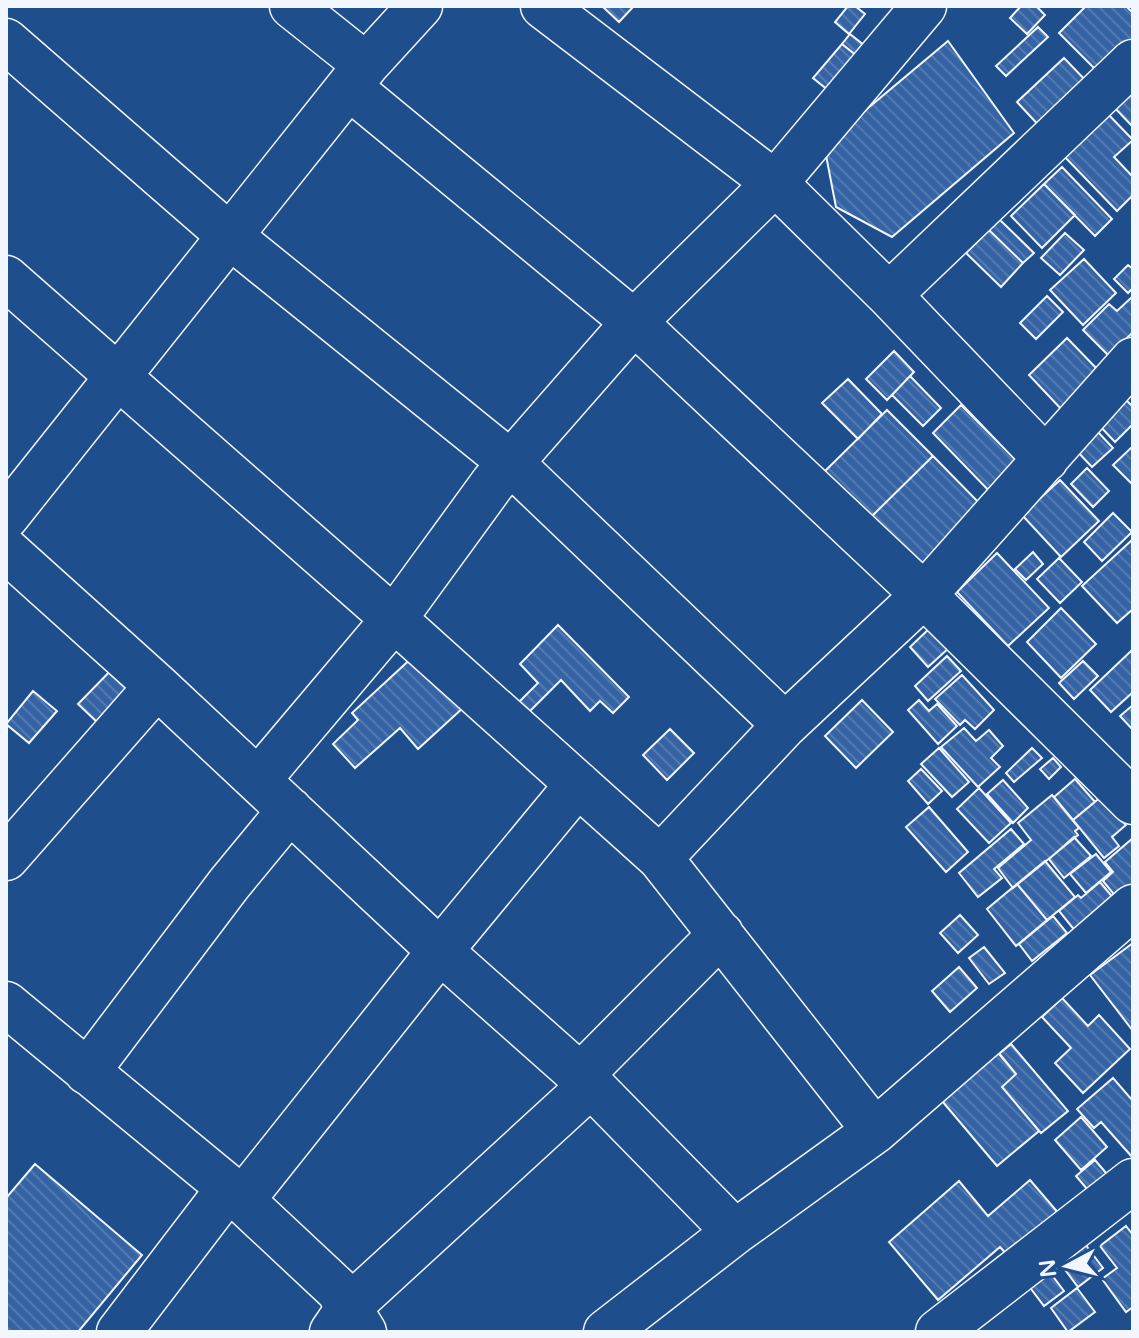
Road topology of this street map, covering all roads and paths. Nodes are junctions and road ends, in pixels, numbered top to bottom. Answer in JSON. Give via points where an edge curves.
{"nodes":[{"id":1,"x":292,"y":6,"type":"edge"},
{"id":2,"x":420,"y":6,"type":"edge"},
{"id":3,"x":543,"y":6,"type":"edge"},
{"id":4,"x":924,"y":6,"type":"edge"},
{"id":5,"x":6,"y":41,"type":"edge"},
{"id":6,"x":1133,"y":62,"type":"edge"},
{"id":7,"x":357,"y":76,"type":"junction"},
{"id":8,"x":775,"y":183,"type":"junction"},
{"id":9,"x":231,"y":237,"type":"junction"},
{"id":10,"x":6,"y":278,"type":"edge"},
{"id":11,"x":889,"y":295,"type":"junction"},
{"id":12,"x":634,"y":322,"type":"junction"},
{"id":13,"x":1133,"y":360,"type":"edge"},
{"id":14,"x":119,"y":376,"type":"junction"},
{"id":15,"x":1046,"y":459,"type":"junction"},
{"id":16,"x":511,"y":463,"type":"junction"},
{"id":17,"x":6,"y":517,"type":"edge"},
{"id":18,"x":6,"y":550,"type":"edge"},
{"id":19,"x":924,"y":595,"type":"junction"},
{"id":20,"x":394,"y":619,"type":"junction"},
{"id":21,"x":157,"y":686,"type":"junction"},
{"id":22,"x":785,"y":725,"type":"junction"},
{"id":23,"x":258,"y":780,"type":"junction"},
{"id":24,"x":578,"y":784,"type":"junction"},
{"id":25,"x":1133,"y":802,"type":"edge"},
{"id":26,"x":290,"y":810,"type":"junction"},
{"id":27,"x":6,"y":858,"type":"edge"},
{"id":28,"x":660,"y":858,"type":"junction"},
{"id":29,"x":1133,"y":907,"type":"edge"},
{"id":30,"x":721,"y":934,"type":"junction"},
{"id":31,"x":440,"y":951,"type":"junction"},
{"id":32,"x":6,"y":1004,"type":"edge"},
{"id":33,"x":87,"y":1072,"type":"junction"},
{"id":34,"x":586,"y":1081,"type":"junction"},
{"id":35,"x":875,"y":1131,"type":"junction"},
{"id":36,"x":1133,"y":1181,"type":"edge"},
{"id":37,"x":236,"y":1194,"type":"junction"},
{"id":38,"x":735,"y":1232,"type":"junction"},
{"id":39,"x":348,"y":1324,"type":"edge"},
{"id":40,"x":119,"y":1332,"type":"edge"},
{"id":41,"x":606,"y":1332,"type":"edge"},
{"id":42,"x":938,"y":1332,"type":"edge"}],
"edges":[{"from":1,"to":7,"type":"street"},
{"from":2,"to":7,"type":"street"},
{"from":3,"to":8,"type":"street"},
{"from":4,"to":8,"type":"street"},
{"from":5,"to":9,"type":"street"},
{"from":6,"to":11,"type":"street"},
{"from":7,"to":9,"type":"street"},
{"from":7,"to":12,"type":"street"},
{"from":8,"to":11,"type":"street"},
{"from":8,"to":12,"type":"street"},
{"from":9,"to":14,"type":"street"},
{"from":9,"to":16,"type":"street"},
{"from":10,"to":14,"type":"street"},
{"from":11,"to":15,"type":"street"},
{"from":12,"to":16,"type":"street"},
{"from":12,"to":19,"type":"street"},
{"from":13,"to":15,"type":"street"},
{"from":14,"to":17,"type":"street"},
{"from":14,"to":20,"type":"street"},
{"from":15,"to":19,"type":"street"},
{"from":16,"to":20,"type":"street"},
{"from":16,"to":22,"type":"street"},
{"from":18,"to":21,"type":"street"},
{"from":19,"to":22,"type":"street"},
{"from":19,"to":25,"type":"street"},
{"from":20,"to":23,"type":"street"},
{"from":20,"to":24,"type":"street"},
{"from":21,"to":23,"type":"street"},
{"from":21,"to":27,"type":"street"},
{"from":22,"to":28,"type":"street"},
{"from":23,"to":26,"type":"street"},
{"from":24,"to":28,"type":"street"},
{"from":24,"to":31,"type":"street"},
{"from":26,"to":31,"type":"street"},
{"from":26,"to":33,"type":"street"},
{"from":28,"to":30,"type":"street"},
{"from":29,"to":35,"type":"street"},
{"from":30,"to":34,"type":"street"},
{"from":30,"to":35,"type":"street"},
{"from":31,"to":34,"type":"street"},
{"from":31,"to":37,"type":"street"},
{"from":32,"to":33,"type":"street"},
{"from":33,"to":37,"type":"street"},
{"from":34,"to":38,"type":"street"},
{"from":34,"to":39,"type":"street"},
{"from":35,"to":38,"type":"street"},
{"from":36,"to":42,"type":"street"},
{"from":37,"to":39,"type":"street","via":[[338,1290]]},
{"from":37,"to":40,"type":"street"},
{"from":38,"to":41,"type":"street"}]}
